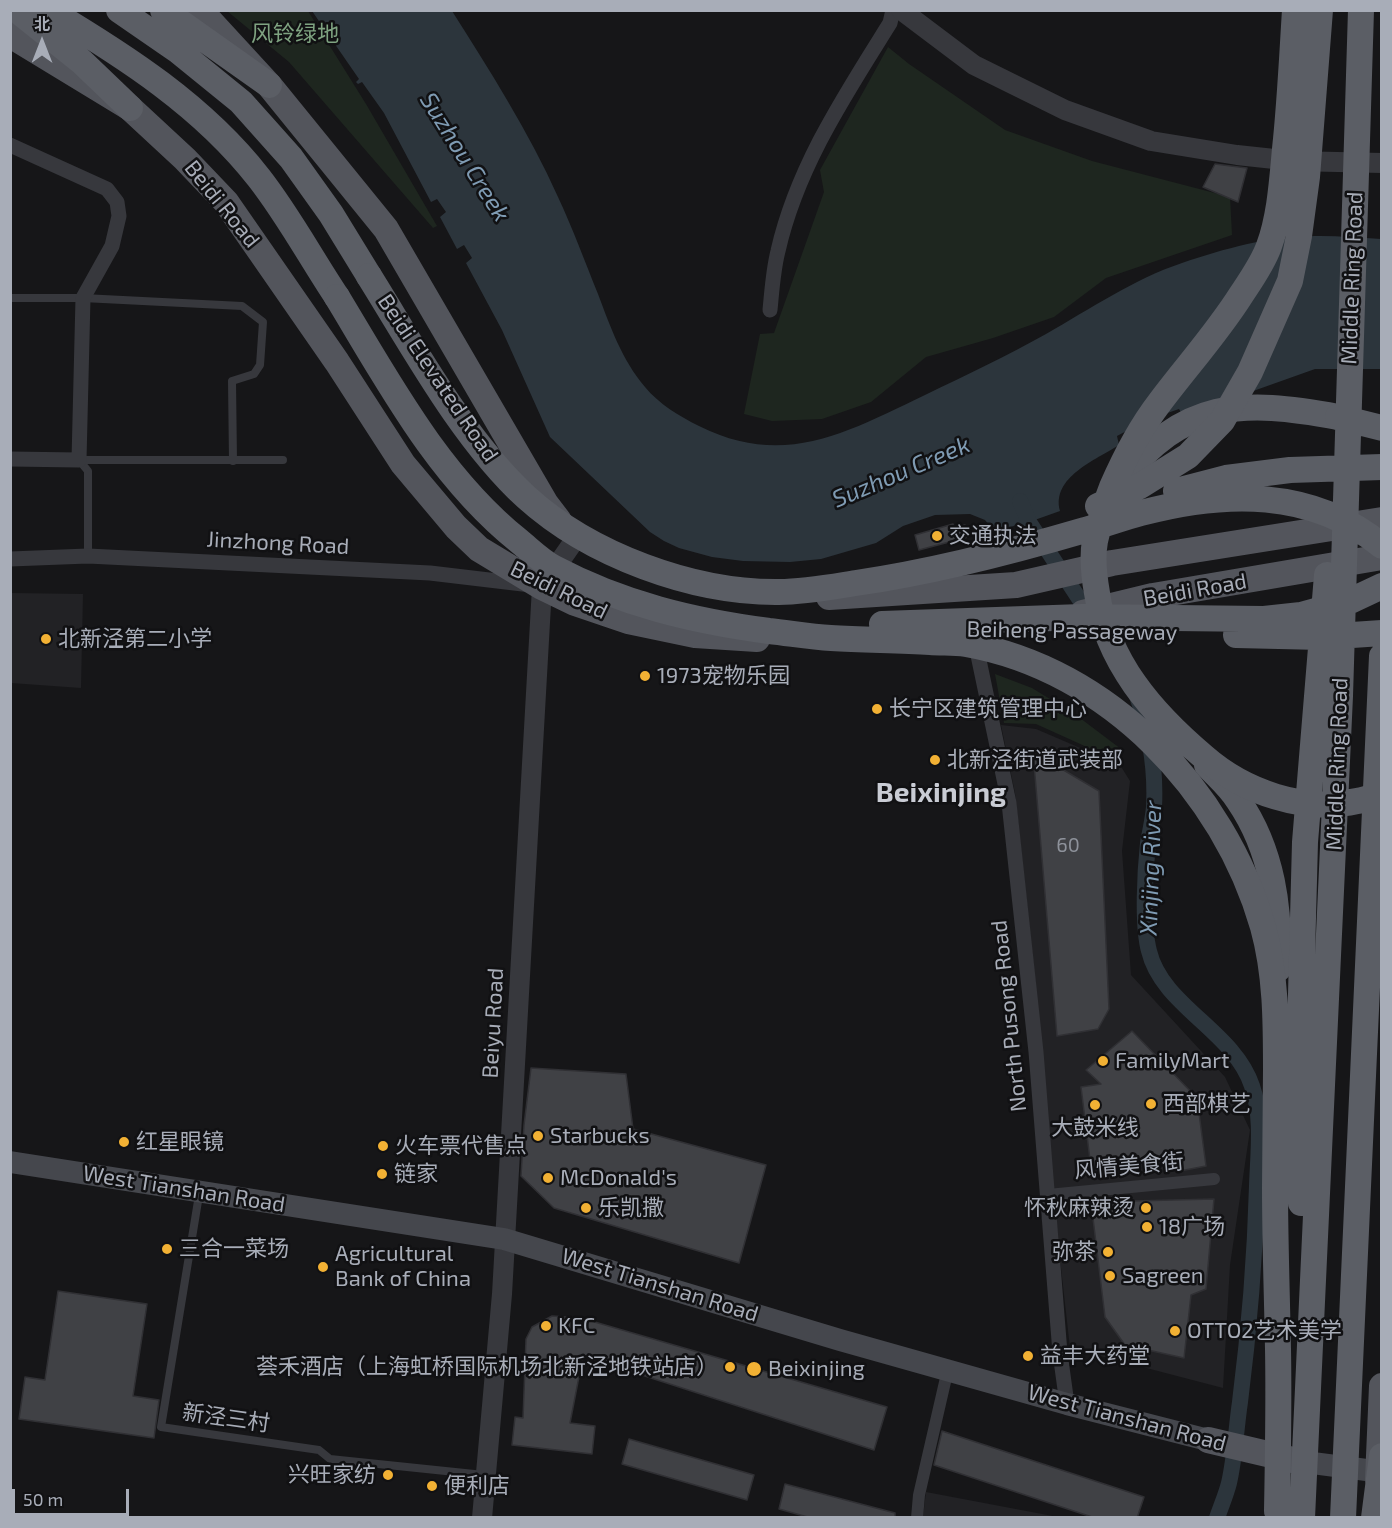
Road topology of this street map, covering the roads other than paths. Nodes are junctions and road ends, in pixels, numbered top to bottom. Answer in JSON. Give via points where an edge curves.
{"nodes":[{"id":1,"x":17,"y":10,"type":"edge"},
{"id":2,"x":48,"y":10,"type":"edge"},
{"id":3,"x":119,"y":10,"type":"edge"},
{"id":4,"x":163,"y":10,"type":"edge"},
{"id":5,"x":200,"y":10,"type":"edge"},
{"id":6,"x":893,"y":10,"type":"edge"},
{"id":7,"x":901,"y":10,"type":"edge"},
{"id":8,"x":1295,"y":10,"type":"edge"},
{"id":9,"x":1320,"y":10,"type":"edge"},
{"id":10,"x":1361,"y":10,"type":"edge"},
{"id":11,"x":14,"y":38,"type":"edge"},
{"id":12,"x":269,"y":85,"type":"junction"},
{"id":13,"x":130,"y":108,"type":"junction"},
{"id":14,"x":10,"y":145,"type":"edge"},
{"id":15,"x":1382,"y":163,"type":"edge"},
{"id":16,"x":10,"y":298,"type":"edge"},
{"id":17,"x":83,"y":298,"type":"junction"},
{"id":18,"x":770,"y":310,"type":"dead end"},
{"id":19,"x":1382,"y":428,"type":"edge"},
{"id":20,"x":10,"y":459,"type":"edge"},
{"id":21,"x":78,"y":460,"type":"junction"},
{"id":22,"x":283,"y":460,"type":"dead end"},
{"id":23,"x":233,"y":461,"type":"junction"},
{"id":24,"x":1382,"y":466,"type":"edge"},
{"id":25,"x":1346,"y":471,"type":"junction"},
{"id":26,"x":1110,"y":492,"type":"junction"},
{"id":27,"x":1378,"y":520,"type":"edge"},
{"id":28,"x":574,"y":541,"type":"junction"},
{"id":29,"x":1379,"y":553,"type":"edge"},
{"id":30,"x":88,"y":556,"type":"junction"},
{"id":31,"x":10,"y":559,"type":"edge"},
{"id":32,"x":954,"y":565,"type":"junction"},
{"id":33,"x":1382,"y":586,"type":"edge"},
{"id":34,"x":542,"y":587,"type":"junction"},
{"id":35,"x":972,"y":627,"type":"junction"},
{"id":36,"x":762,"y":630,"type":"junction"},
{"id":37,"x":1382,"y":633,"type":"edge"},
{"id":38,"x":1382,"y":656,"type":"edge"},
{"id":39,"x":1178,"y":735,"type":"junction"},
{"id":40,"x":1382,"y":793,"type":"edge"},
{"id":41,"x":1276,"y":1022,"type":"junction"},
{"id":42,"x":10,"y":1162,"type":"edge"},
{"id":43,"x":1214,"y":1179,"type":"dead end"},
{"id":44,"x":200,"y":1191,"type":"junction"},
{"id":45,"x":1048,"y":1195,"type":"junction"},
{"id":46,"x":504,"y":1239,"type":"junction"},
{"id":47,"x":1301,"y":1365,"type":"joint"},
{"id":48,"x":948,"y":1370,"type":"junction"},
{"id":49,"x":1382,"y":1386,"type":"edge"},
{"id":50,"x":1066,"y":1404,"type":"junction"},
{"id":51,"x":1208,"y":1440,"type":"joint"},
{"id":52,"x":1297,"y":1461,"type":"junction"},
{"id":53,"x":1380,"y":1466,"type":"edge"},
{"id":54,"x":485,"y":1475,"type":"junction"},
{"id":55,"x":482,"y":1518,"type":"edge"},
{"id":56,"x":917,"y":1518,"type":"edge"},
{"id":57,"x":1277,"y":1518,"type":"edge"},
{"id":58,"x":1294,"y":1518,"type":"edge"},
{"id":59,"x":1302,"y":1518,"type":"edge"},
{"id":60,"x":1343,"y":1518,"type":"edge"},
{"id":61,"x":1376,"y":1518,"type":"edge"}],
"edges":[{"from":1,"to":13,"type":"highway","via":[[82,62]]},
{"from":2,"to":36,"type":"highway","name":"Beidi Elevated Road","bridge":true,"via":[[151,76],[210,124],[259,178],[407,411],[454,476],[494,520],[549,566],[600,590],[650,609]]},
{"from":3,"to":32,"type":"highway","name":"Beidi Elevated Road","bridge":true,"via":[[241,102],[291,158],[331,214],[442,392],[486,453],[526,497],[571,531],[614,554],[664,573],[707,585],[780,592],[890,578]]},
{"from":4,"to":12,"type":"highway"},
{"from":5,"to":12,"type":"main road","name":"Beidi Road"},
{"from":6,"to":18,"type":"street","via":[[890,23],[828,124],[802,179],[778,250]]},
{"from":7,"to":15,"type":"street","via":[[974,65],[1065,110],[1152,141],[1293,161]]},
{"from":8,"to":26,"type":"highway","bridge":true,"via":[[1282,182],[1269,247],[1230,313],[1137,435]]},
{"from":9,"to":32,"type":"highway","bridge":true,"via":[[1307,177],[1290,281],[1250,372],[1222,421],[1188,456],[1140,486],[1070,519]]},
{"from":10,"to":25,"type":"highway","name":"Middle Ring Road","bridge":true},
{"from":11,"to":13,"type":"main road","name":"Beidi Road"},
{"from":12,"to":28,"type":"main road","name":"Beidi Road","via":[[386,229],[546,504]]},
{"from":13,"to":34,"type":"main road","name":"Beidi Road","via":[[226,202],[404,464],[456,527],[479,549]]},
{"from":14,"to":17,"type":"street","via":[[107,189],[117,202],[119,216],[112,246]]},
{"from":16,"to":17,"type":"lane"},
{"from":17,"to":21,"type":"street"},
{"from":17,"to":23,"type":"lane","via":[[242,306],[263,322],[260,364],[254,374],[232,381]]},
{"from":19,"to":26,"type":"highway","bridge":true,"via":[[1296,409],[1224,409],[1190,420],[1161,439],[1135,461]]},
{"from":20,"to":21,"type":"street"},
{"from":21,"to":23,"type":"lane"},
{"from":21,"to":30,"type":"lane","via":[[88,471]]},
{"from":22,"to":23,"type":"lane"},
{"from":24,"to":32,"type":"highway","bridge":true,"via":[[1290,470],[1226,478],[1148,499]]},
{"from":25,"to":47,"type":"highway","bridge":true,"via":[[1329,548],[1305,842],[1300,1032]]},
{"from":25,"to":59,"type":"highway","name":"Middle Ring Road","bridge":true,"via":[[1340,696]]},
{"from":26,"to":39,"type":"highway","bridge":true,"via":[[1095,544],[1099,610],[1126,673]]},
{"from":27,"to":28,"type":"main road","name":"Beidi Road","via":[[1113,563],[1016,585],[772,601],[668,585],[631,574]]},
{"from":28,"to":34,"type":"street"},
{"from":29,"to":32,"type":"highway","bridge":true,"via":[[1369,535],[1327,512],[1287,501],[1241,497],[1142,512]]},
{"from":29,"to":35,"type":"main road","name":"Beidi Road","bridge":true,"via":[[1153,596],[1040,623]]},
{"from":30,"to":31,"type":"street","name":"Jinzhong Road"},
{"from":30,"to":34,"type":"street","name":"Jinzhong Road","via":[[430,573]]},
{"from":33,"to":36,"type":"highway","bridge":true,"via":[[1348,602],[1301,615],[1264,619],[1082,617]]},
{"from":34,"to":35,"type":"main road","name":"Beidi Road","via":[[628,621],[695,635],[762,639]]},
{"from":34,"to":46,"type":"street","name":"Beiyu Road"},
{"from":35,"to":45,"type":"street","name":"North Pusong Road","via":[[1009,803]]},
{"from":36,"to":37,"type":"highway","name":"Beiheng Passageway","bridge":true,"via":[[1085,630],[1322,637]]},
{"from":36,"to":41,"type":"highway","bridge":true,"via":[[825,638],[964,644],[1014,657],[1083,689],[1112,708],[1171,762],[1220,826],[1263,926],[1272,969]]},
{"from":38,"to":60,"type":"highway","name":"Middle Ring Road","bridge":true},
{"from":39,"to":40,"type":"highway","bridge":true,"via":[[1211,764],[1250,788],[1291,801],[1324,804],[1357,801]]},
{"from":39,"to":41,"type":"highway","bridge":true,"via":[[1237,798],[1268,860],[1279,943]]},
{"from":41,"to":57,"type":"highway","bridge":true},
{"from":42,"to":44,"type":"main road","name":"West Tianshan Road"},
{"from":43,"to":45,"type":"street","name":"风情美食街"},
{"from":44,"to":46,"type":"main road","name":"West Tianshan Road"},
{"from":44,"to":54,"type":"lane","name":"新泾三村","via":[[161,1427],[319,1450],[330,1459]]},
{"from":45,"to":50,"type":"street","name":"North Pusong Road"},
{"from":46,"to":48,"type":"main road","name":"West Tianshan Road"},
{"from":46,"to":54,"type":"street","name":"Beiyu Road"},
{"from":47,"to":52,"type":"main road"},
{"from":48,"to":50,"type":"main road","name":"West Tianshan Road"},
{"from":48,"to":56,"type":"street"},
{"from":49,"to":53,"type":"main road"},
{"from":50,"to":51,"type":"main road","name":"West Tianshan Road"},
{"from":51,"to":52,"type":"main road","name":"West Tianshan Road"},
{"from":52,"to":53,"type":"main road"},
{"from":52,"to":58,"type":"main road"},
{"from":53,"to":61,"type":"highway","bridge":true},
{"from":54,"to":55,"type":"street","name":"Beiyu Road"}]}
